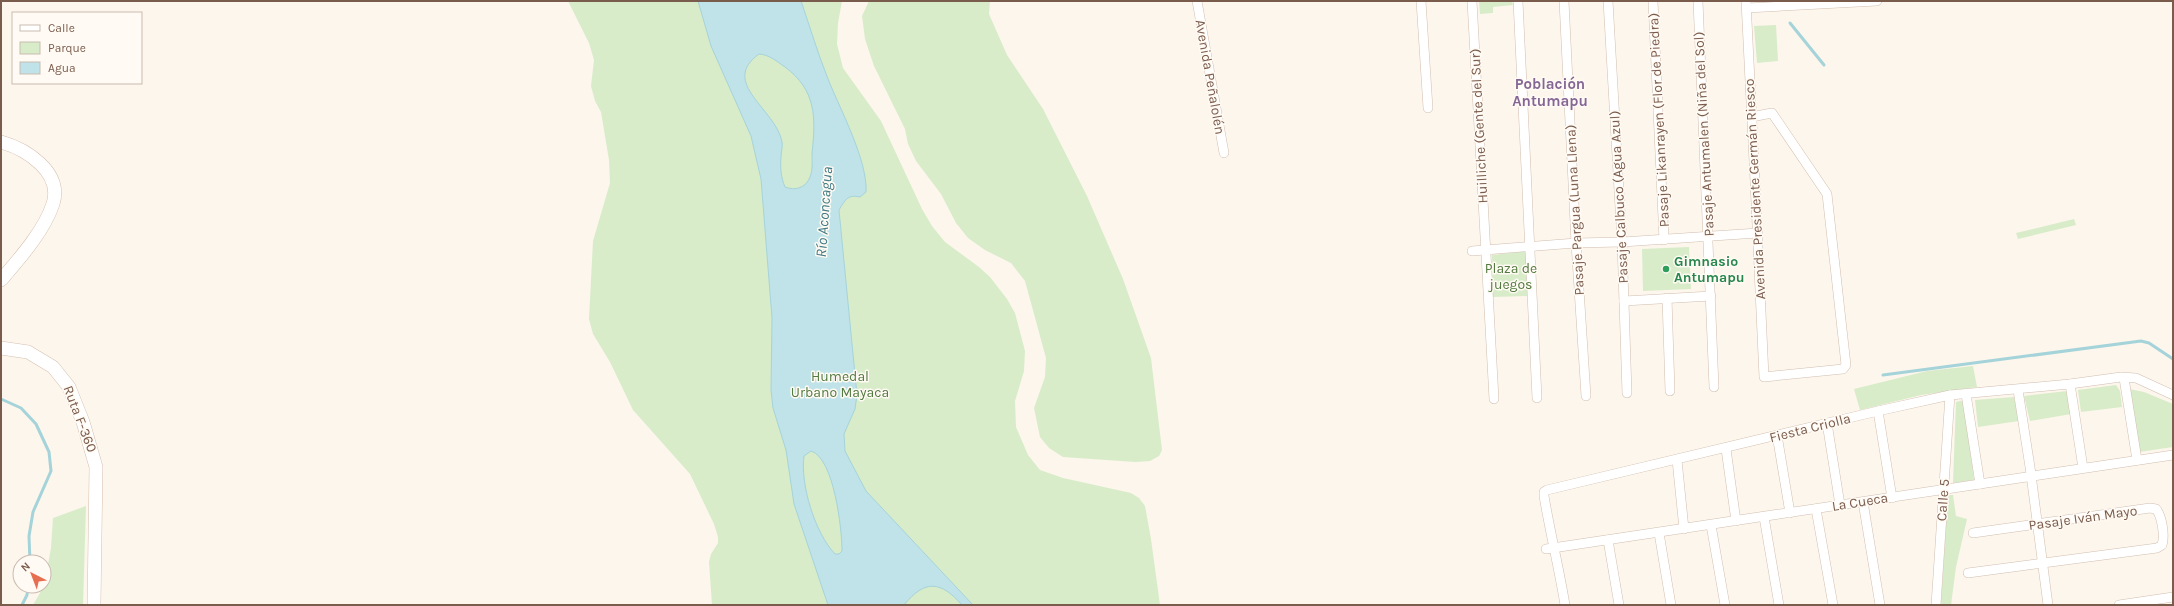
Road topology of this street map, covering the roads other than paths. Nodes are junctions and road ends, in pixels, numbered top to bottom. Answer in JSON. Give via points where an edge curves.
{"nodes":[{"id":1,"x":1197,"y":1,"type":"edge"},
{"id":2,"x":1421,"y":1,"type":"edge"},
{"id":3,"x":1472,"y":1,"type":"edge"},
{"id":4,"x":1518,"y":1,"type":"edge"},
{"id":5,"x":1564,"y":1,"type":"edge"},
{"id":6,"x":1608,"y":1,"type":"edge"},
{"id":7,"x":1653,"y":1,"type":"edge"},
{"id":8,"x":1698,"y":1,"type":"edge"},
{"id":9,"x":1877,"y":1,"type":"edge"},
{"id":10,"x":1747,"y":5,"type":"edge"},
{"id":11,"x":1428,"y":108,"type":"dead end"},
{"id":12,"x":1751,"y":117,"type":"junction"},
{"id":13,"x":1,"y":142,"type":"edge"},
{"id":14,"x":1224,"y":153,"type":"dead end"},
{"id":15,"x":1758,"y":233,"type":"junction"},
{"id":16,"x":1709,"y":237,"type":"junction"},
{"id":17,"x":1664,"y":240,"type":"junction"},
{"id":18,"x":1622,"y":242,"type":"junction"},
{"id":19,"x":1576,"y":243,"type":"junction"},
{"id":20,"x":1530,"y":247,"type":"junction"},
{"id":21,"x":1486,"y":251,"type":"junction"},
{"id":22,"x":1472,"y":252,"type":"dead end"},
{"id":23,"x":1,"y":280,"type":"edge"},
{"id":24,"x":1711,"y":296,"type":"junction"},
{"id":25,"x":1667,"y":298,"type":"junction"},
{"id":26,"x":1624,"y":301,"type":"junction"},
{"id":27,"x":1,"y":348,"type":"edge"},
{"id":28,"x":2124,"y":378,"type":"junction"},
{"id":29,"x":2070,"y":384,"type":"junction"},
{"id":30,"x":1714,"y":387,"type":"dead end"},
{"id":31,"x":2018,"y":390,"type":"junction"},
{"id":32,"x":1670,"y":391,"type":"dead end"},
{"id":33,"x":1627,"y":393,"type":"dead end"},
{"id":34,"x":1966,"y":394,"type":"junction"},
{"id":35,"x":1586,"y":396,"type":"dead end"},
{"id":36,"x":1950,"y":396,"type":"junction"},
{"id":37,"x":2173,"y":396,"type":"edge"},
{"id":38,"x":1537,"y":398,"type":"dead end"},
{"id":39,"x":1494,"y":400,"type":"dead end"},
{"id":40,"x":1878,"y":411,"type":"junction"},
{"id":41,"x":1827,"y":423,"type":"junction"},
{"id":42,"x":1777,"y":435,"type":"junction"},
{"id":43,"x":1726,"y":449,"type":"junction"},
{"id":44,"x":2173,"y":455,"type":"edge"},
{"id":45,"x":1677,"y":460,"type":"junction"},
{"id":46,"x":2137,"y":460,"type":"junction"},
{"id":47,"x":2083,"y":468,"type":"junction"},
{"id":48,"x":2030,"y":476,"type":"junction"},
{"id":49,"x":1980,"y":484,"type":"junction"},
{"id":50,"x":1944,"y":490,"type":"junction"},
{"id":51,"x":1892,"y":498,"type":"junction"},
{"id":52,"x":1863,"y":502,"type":"junction"},
{"id":53,"x":1840,"y":505,"type":"junction"},
{"id":54,"x":1816,"y":509,"type":"junction"},
{"id":55,"x":1790,"y":513,"type":"junction"},
{"id":56,"x":1764,"y":517,"type":"junction"},
{"id":57,"x":1736,"y":521,"type":"junction"},
{"id":58,"x":1711,"y":525,"type":"junction"},
{"id":59,"x":2037,"y":525,"type":"junction"},
{"id":60,"x":1684,"y":529,"type":"junction"},
{"id":61,"x":1659,"y":532,"type":"junction"},
{"id":62,"x":1973,"y":533,"type":"dead end"},
{"id":63,"x":1608,"y":540,"type":"junction"},
{"id":64,"x":1551,"y":549,"type":"junction"},
{"id":65,"x":2042,"y":564,"type":"junction"},
{"id":66,"x":1968,"y":573,"type":"dead end"},
{"id":67,"x":2173,"y":597,"type":"edge"},
{"id":68,"x":94,"y":605,"type":"edge"},
{"id":69,"x":1565,"y":605,"type":"edge"},
{"id":70,"x":1619,"y":605,"type":"edge"},
{"id":71,"x":1671,"y":605,"type":"edge"},
{"id":72,"x":1725,"y":605,"type":"edge"},
{"id":73,"x":1779,"y":605,"type":"edge"},
{"id":74,"x":1833,"y":605,"type":"edge"},
{"id":75,"x":1880,"y":605,"type":"edge"},
{"id":76,"x":1936,"y":605,"type":"edge"},
{"id":77,"x":2048,"y":605,"type":"edge"},
{"id":78,"x":2119,"y":605,"type":"edge"}],
"edges":[{"from":1,"to":14,"type":"street","name":"Avenida Peñalolén"},
{"from":2,"to":11,"type":"street"},
{"from":3,"to":21,"type":"street","name":"Huilliche (Gente del Sur)"},
{"from":4,"to":20,"type":"street"},
{"from":5,"to":19,"type":"street","name":"Pasaje Pargua (Luna Llena)"},
{"from":6,"to":18,"type":"street","name":"Pasaje Calbuco (Agua Azul)"},
{"from":7,"to":17,"type":"street","name":"Pasaje Likanrayen (Flor de Piedra)"},
{"from":8,"to":16,"type":"street","name":"Pasaje Antumalen (Niña del Sol)"},
{"from":9,"to":10,"type":"street"},
{"from":10,"to":12,"type":"street","name":"Avenida Presidente Germán Riesco"},
{"from":12,"to":15,"type":"street","name":"Avenida Presidente Germán Riesco"},
{"from":12,"to":15,"type":"street","name":"Avenida Presidente Germán Riesco","via":[[1772,113],[1827,194],[1846,365],[1843,369],[1764,377]]},
{"from":13,"to":23,"type":"main road","via":[[15,146],[38,161],[54,186],[53,202],[41,226]]},
{"from":15,"to":16,"type":"street"},
{"from":16,"to":17,"type":"street"},
{"from":16,"to":24,"type":"street","name":"Pasaje Antumalen (Niña del Sol)"},
{"from":17,"to":18,"type":"street"},
{"from":18,"to":19,"type":"street"},
{"from":18,"to":26,"type":"street","name":"Pasaje Calbuco (Agua Azul)"},
{"from":19,"to":20,"type":"street"},
{"from":19,"to":35,"type":"street","name":"Pasaje Pargua (Luna Llena)"},
{"from":20,"to":21,"type":"street"},
{"from":20,"to":38,"type":"street"},
{"from":21,"to":22,"type":"street"},
{"from":21,"to":39,"type":"street","name":"Huilliche (Gente del Sur)"},
{"from":24,"to":25,"type":"street"},
{"from":24,"to":30,"type":"street","name":"Pasaje Antumalen (Niña del Sol)"},
{"from":25,"to":26,"type":"street"},
{"from":25,"to":32,"type":"street"},
{"from":26,"to":33,"type":"street","name":"Pasaje Calbuco (Agua Azul)"},
{"from":27,"to":68,"type":"main road","name":"Ruta F-360","via":[[28,352],[53,366],[69,387],[84,422],[96,467]]},
{"from":28,"to":29,"type":"street","name":"Fiesta Criolla"},
{"from":28,"to":37,"type":"street","name":"Fiesta Criolla","via":[[2136,378]]},
{"from":28,"to":46,"type":"street"},
{"from":29,"to":31,"type":"street","name":"Fiesta Criolla"},
{"from":29,"to":47,"type":"street"},
{"from":31,"to":34,"type":"street","name":"Fiesta Criolla"},
{"from":31,"to":48,"type":"street"},
{"from":34,"to":36,"type":"street","name":"Fiesta Criolla"},
{"from":34,"to":49,"type":"street"},
{"from":36,"to":40,"type":"street","name":"Fiesta Criolla"},
{"from":36,"to":50,"type":"street","name":"Calle 5"},
{"from":40,"to":41,"type":"street","name":"Fiesta Criolla"},
{"from":40,"to":51,"type":"street"},
{"from":41,"to":42,"type":"street","name":"Fiesta Criolla"},
{"from":41,"to":53,"type":"street"},
{"from":42,"to":43,"type":"street","name":"Fiesta Criolla"},
{"from":42,"to":55,"type":"street"},
{"from":43,"to":45,"type":"street","name":"Fiesta Criolla"},
{"from":43,"to":57,"type":"street"},
{"from":44,"to":46,"type":"street","name":"La Cueca"},
{"from":45,"to":60,"type":"street"},
{"from":45,"to":64,"type":"street","name":"Fiesta Criolla","via":[[1544,492]]},
{"from":46,"to":47,"type":"street","name":"La Cueca"},
{"from":47,"to":48,"type":"street","name":"La Cueca"},
{"from":48,"to":49,"type":"street","name":"La Cueca"},
{"from":48,"to":59,"type":"street"},
{"from":49,"to":50,"type":"street","name":"La Cueca"},
{"from":50,"to":51,"type":"street","name":"La Cueca"},
{"from":50,"to":76,"type":"street","name":"Calle 5"},
{"from":51,"to":52,"type":"street","name":"La Cueca"},
{"from":52,"to":53,"type":"street","name":"La Cueca"},
{"from":52,"to":75,"type":"street"},
{"from":53,"to":54,"type":"street","name":"La Cueca"},
{"from":54,"to":55,"type":"street","name":"La Cueca"},
{"from":54,"to":74,"type":"street"},
{"from":55,"to":56,"type":"street","name":"La Cueca"},
{"from":56,"to":57,"type":"street","name":"La Cueca"},
{"from":56,"to":73,"type":"street"},
{"from":57,"to":58,"type":"street","name":"La Cueca"},
{"from":58,"to":60,"type":"street","name":"La Cueca"},
{"from":58,"to":72,"type":"street"},
{"from":59,"to":62,"type":"street","name":"Pasaje Iván Mayo"},
{"from":59,"to":65,"type":"street"},
{"from":59,"to":65,"type":"street","name":"Pasaje Iván Mayo","via":[[2150,508],[2156,509],[2159,514],[2163,539],[2162,545],[2157,548]]},
{"from":60,"to":61,"type":"street","name":"La Cueca"},
{"from":61,"to":63,"type":"street","name":"La Cueca"},
{"from":61,"to":71,"type":"street"},
{"from":63,"to":64,"type":"street","name":"La Cueca"},
{"from":63,"to":70,"type":"street"},
{"from":64,"to":69,"type":"street"},
{"from":65,"to":66,"type":"street"},
{"from":65,"to":77,"type":"street"},
{"from":67,"to":78,"type":"street"}]}
